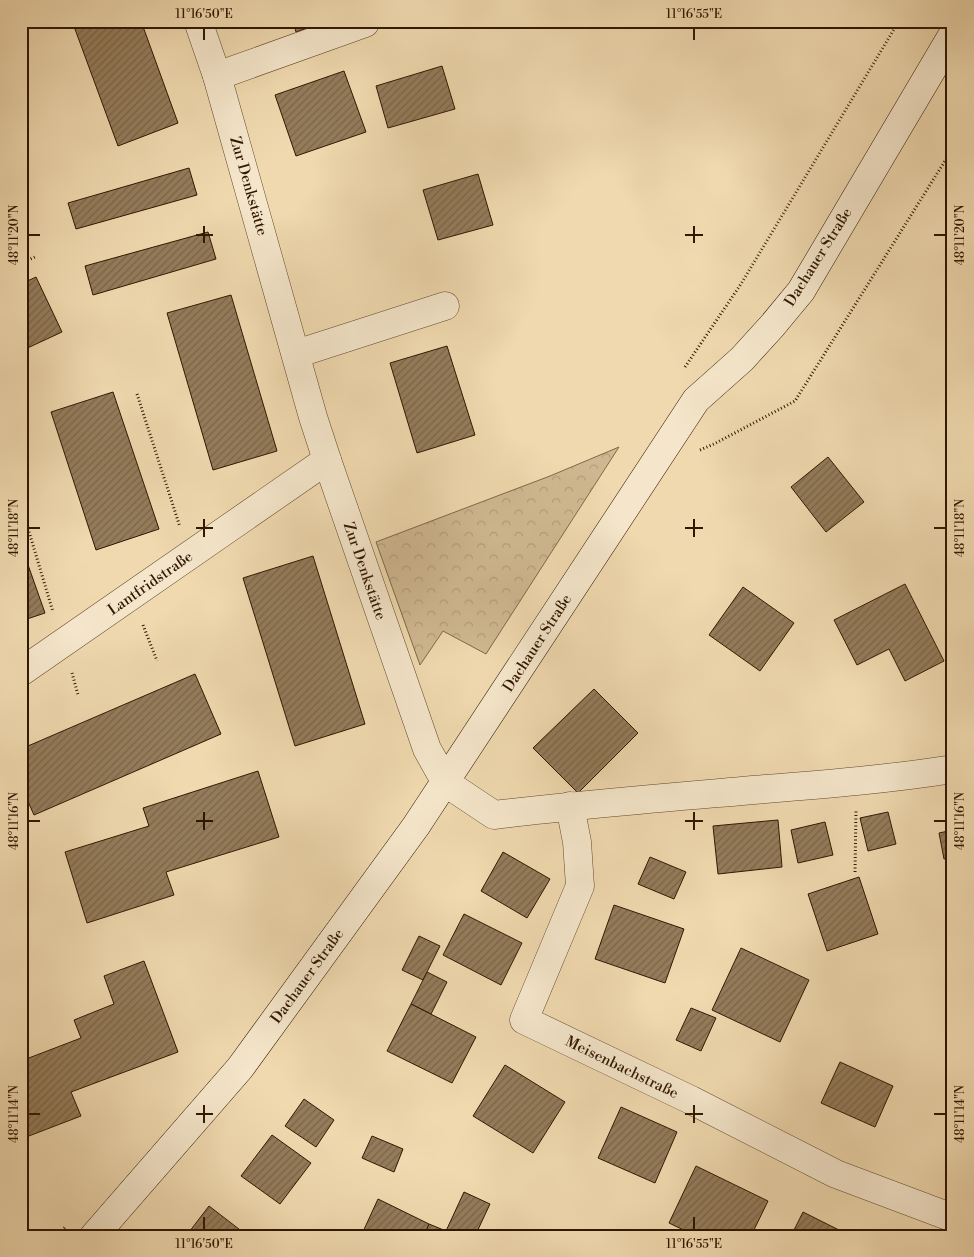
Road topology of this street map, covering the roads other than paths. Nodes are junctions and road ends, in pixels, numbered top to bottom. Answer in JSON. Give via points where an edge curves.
{"nodes":[{"id":1,"x":198,"y":21,"type":"edge"},
{"id":2,"x":365,"y":23,"type":"dead end"},
{"id":3,"x":953,"y":34,"type":"edge"},
{"id":4,"x":217,"y":76,"type":"junction"},
{"id":5,"x":445,"y":306,"type":"dead end"},
{"id":6,"x":296,"y":354,"type":"junction"},
{"id":7,"x":327,"y":460,"type":"junction"},
{"id":8,"x":21,"y":672,"type":"edge"},
{"id":9,"x":953,"y":769,"type":"edge"},
{"id":10,"x":446,"y":783,"type":"junction"},
{"id":11,"x":570,"y":806,"type":"junction"},
{"id":12,"x":953,"y":1218,"type":"edge"},
{"id":13,"x":94,"y":1236,"type":"edge"}],
"edges":[{"from":1,"to":4,"type":"street","name":"Zur Denkstätte"},
{"from":2,"to":4,"type":"street"},
{"from":3,"to":10,"type":"street","name":"Dachauer Straße","via":[[801,291],[748,352],[696,400]]},
{"from":4,"to":6,"type":"street","name":"Zur Denkstätte"},
{"from":5,"to":6,"type":"street"},
{"from":6,"to":7,"type":"street","name":"Zur Denkstätte"},
{"from":7,"to":8,"type":"street","name":"Lantfridstraße"},
{"from":7,"to":10,"type":"street","name":"Zur Denkstätte","via":[[427,749]]},
{"from":9,"to":11,"type":"street","via":[[856,781]]},
{"from":10,"to":11,"type":"street","via":[[494,815]]},
{"from":10,"to":13,"type":"street","name":"Dachauer Straße","via":[[240,1068]]},
{"from":11,"to":12,"type":"street","name":"Meisenbachstraße","via":[[580,886],[524,1020],[836,1174]]}]}
